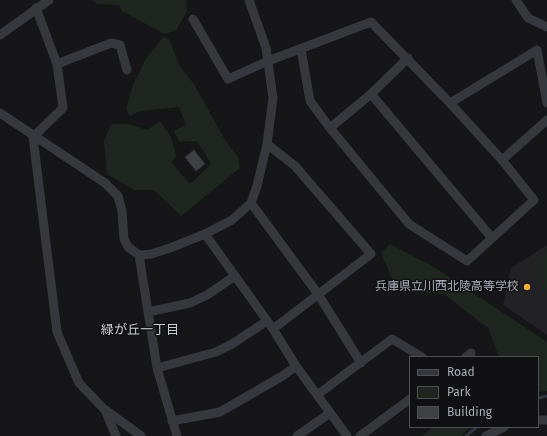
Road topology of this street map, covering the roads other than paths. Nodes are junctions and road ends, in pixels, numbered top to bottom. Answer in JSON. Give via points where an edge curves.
{"nodes":[{"id":1,"x":49,"y":0,"type":"edge"},
{"id":2,"x":249,"y":0,"type":"edge"},
{"id":3,"x":516,"y":0,"type":"edge"},
{"id":4,"x":36,"y":8,"type":"junction"},
{"id":5,"x":193,"y":18,"type":"dead end"},
{"id":6,"x":547,"y":26,"type":"edge"},
{"id":7,"x":0,"y":35,"type":"edge"},
{"id":8,"x":301,"y":49,"type":"junction"},
{"id":9,"x":408,"y":58,"type":"junction"},
{"id":10,"x":268,"y":61,"type":"junction"},
{"id":11,"x":57,"y":64,"type":"junction"},
{"id":12,"x":128,"y":70,"type":"dead end"},
{"id":13,"x":371,"y":94,"type":"junction"},
{"id":14,"x":450,"y":103,"type":"junction"},
{"id":15,"x":547,"y":103,"type":"edge"},
{"id":16,"x":0,"y":113,"type":"edge"},
{"id":17,"x":547,"y":120,"type":"edge"},
{"id":18,"x":330,"y":128,"type":"junction"},
{"id":19,"x":34,"y":137,"type":"junction"},
{"id":20,"x":267,"y":144,"type":"junction"},
{"id":21,"x":502,"y":160,"type":"junction"},
{"id":22,"x":251,"y":203,"type":"junction"},
{"id":23,"x":205,"y":234,"type":"junction"},
{"id":24,"x":492,"y":238,"type":"junction"},
{"id":25,"x":139,"y":255,"type":"junction"},
{"id":26,"x":235,"y":276,"type":"junction"},
{"id":27,"x":318,"y":294,"type":"junction"},
{"id":28,"x":148,"y":312,"type":"junction"},
{"id":29,"x":267,"y":321,"type":"junction"},
{"id":30,"x":273,"y":329,"type":"junction"},
{"id":31,"x":420,"y":356,"type":"edge"},
{"id":32,"x":360,"y":363,"type":"junction"},
{"id":33,"x":296,"y":366,"type":"junction"},
{"id":34,"x":157,"y":368,"type":"junction"},
{"id":35,"x":317,"y":395,"type":"junction"},
{"id":36,"x":409,"y":400,"type":"edge"},
{"id":37,"x":104,"y":409,"type":"junction"},
{"id":38,"x":330,"y":413,"type":"junction"},
{"id":39,"x":172,"y":421,"type":"junction"},
{"id":40,"x":502,"y":428,"type":"edge"},
{"id":41,"x":116,"y":436,"type":"edge"},
{"id":42,"x":141,"y":436,"type":"edge"},
{"id":43,"x":177,"y":436,"type":"edge"},
{"id":44,"x":297,"y":436,"type":"edge"},
{"id":45,"x":347,"y":436,"type":"edge"},
{"id":46,"x":360,"y":436,"type":"edge"},
{"id":47,"x":486,"y":436,"type":"edge"}],
"edges":[{"from":1,"to":4,"type":"street"},
{"from":2,"to":10,"type":"street"},
{"from":3,"to":6,"type":"street","via":[[528,18]]},
{"from":4,"to":7,"type":"street"},
{"from":4,"to":11,"type":"street"},
{"from":5,"to":10,"type":"street","via":[[228,79]]},
{"from":8,"to":9,"type":"street","via":[[371,22]]},
{"from":8,"to":10,"type":"street"},
{"from":8,"to":18,"type":"street","via":[[310,101]]},
{"from":9,"to":13,"type":"street"},
{"from":9,"to":14,"type":"street"},
{"from":10,"to":20,"type":"street","via":[[272,98]]},
{"from":11,"to":12,"type":"street","via":[[110,43],[120,45]]},
{"from":11,"to":19,"type":"street","via":[[63,108]]},
{"from":13,"to":18,"type":"street"},
{"from":13,"to":24,"type":"street"},
{"from":14,"to":15,"type":"street","via":[[537,50]]},
{"from":14,"to":21,"type":"street"},
{"from":16,"to":19,"type":"street"},
{"from":17,"to":21,"type":"street"},
{"from":18,"to":24,"type":"street","via":[[410,224],[467,261]]},
{"from":19,"to":25,"type":"street","via":[[105,183],[118,196],[124,239],[128,248]]},
{"from":19,"to":37,"type":"street","via":[[57,332],[79,383]]},
{"from":20,"to":22,"type":"street"},
{"from":20,"to":27,"type":"street","via":[[296,166],[371,254]]},
{"from":21,"to":24,"type":"street","via":[[534,200]]},
{"from":22,"to":23,"type":"street","via":[[232,220]]},
{"from":22,"to":27,"type":"street"},
{"from":23,"to":25,"type":"street","via":[[157,252]]},
{"from":23,"to":26,"type":"street"},
{"from":25,"to":28,"type":"street"},
{"from":26,"to":28,"type":"street","via":[[190,303]]},
{"from":26,"to":29,"type":"street"},
{"from":27,"to":30,"type":"street"},
{"from":27,"to":32,"type":"street"},
{"from":28,"to":34,"type":"street"},
{"from":29,"to":30,"type":"street"},
{"from":29,"to":34,"type":"street","via":[[216,352]]},
{"from":30,"to":33,"type":"street"},
{"from":31,"to":32,"type":"street","via":[[392,339]]},
{"from":32,"to":35,"type":"street"},
{"from":33,"to":35,"type":"street"},
{"from":33,"to":39,"type":"street","via":[[220,412]]},
{"from":34,"to":39,"type":"street"},
{"from":35,"to":38,"type":"street"},
{"from":36,"to":46,"type":"street"},
{"from":37,"to":41,"type":"street"},
{"from":37,"to":42,"type":"street"},
{"from":38,"to":44,"type":"street"},
{"from":38,"to":45,"type":"street"},
{"from":39,"to":43,"type":"street"},
{"from":40,"to":47,"type":"street"}]}
